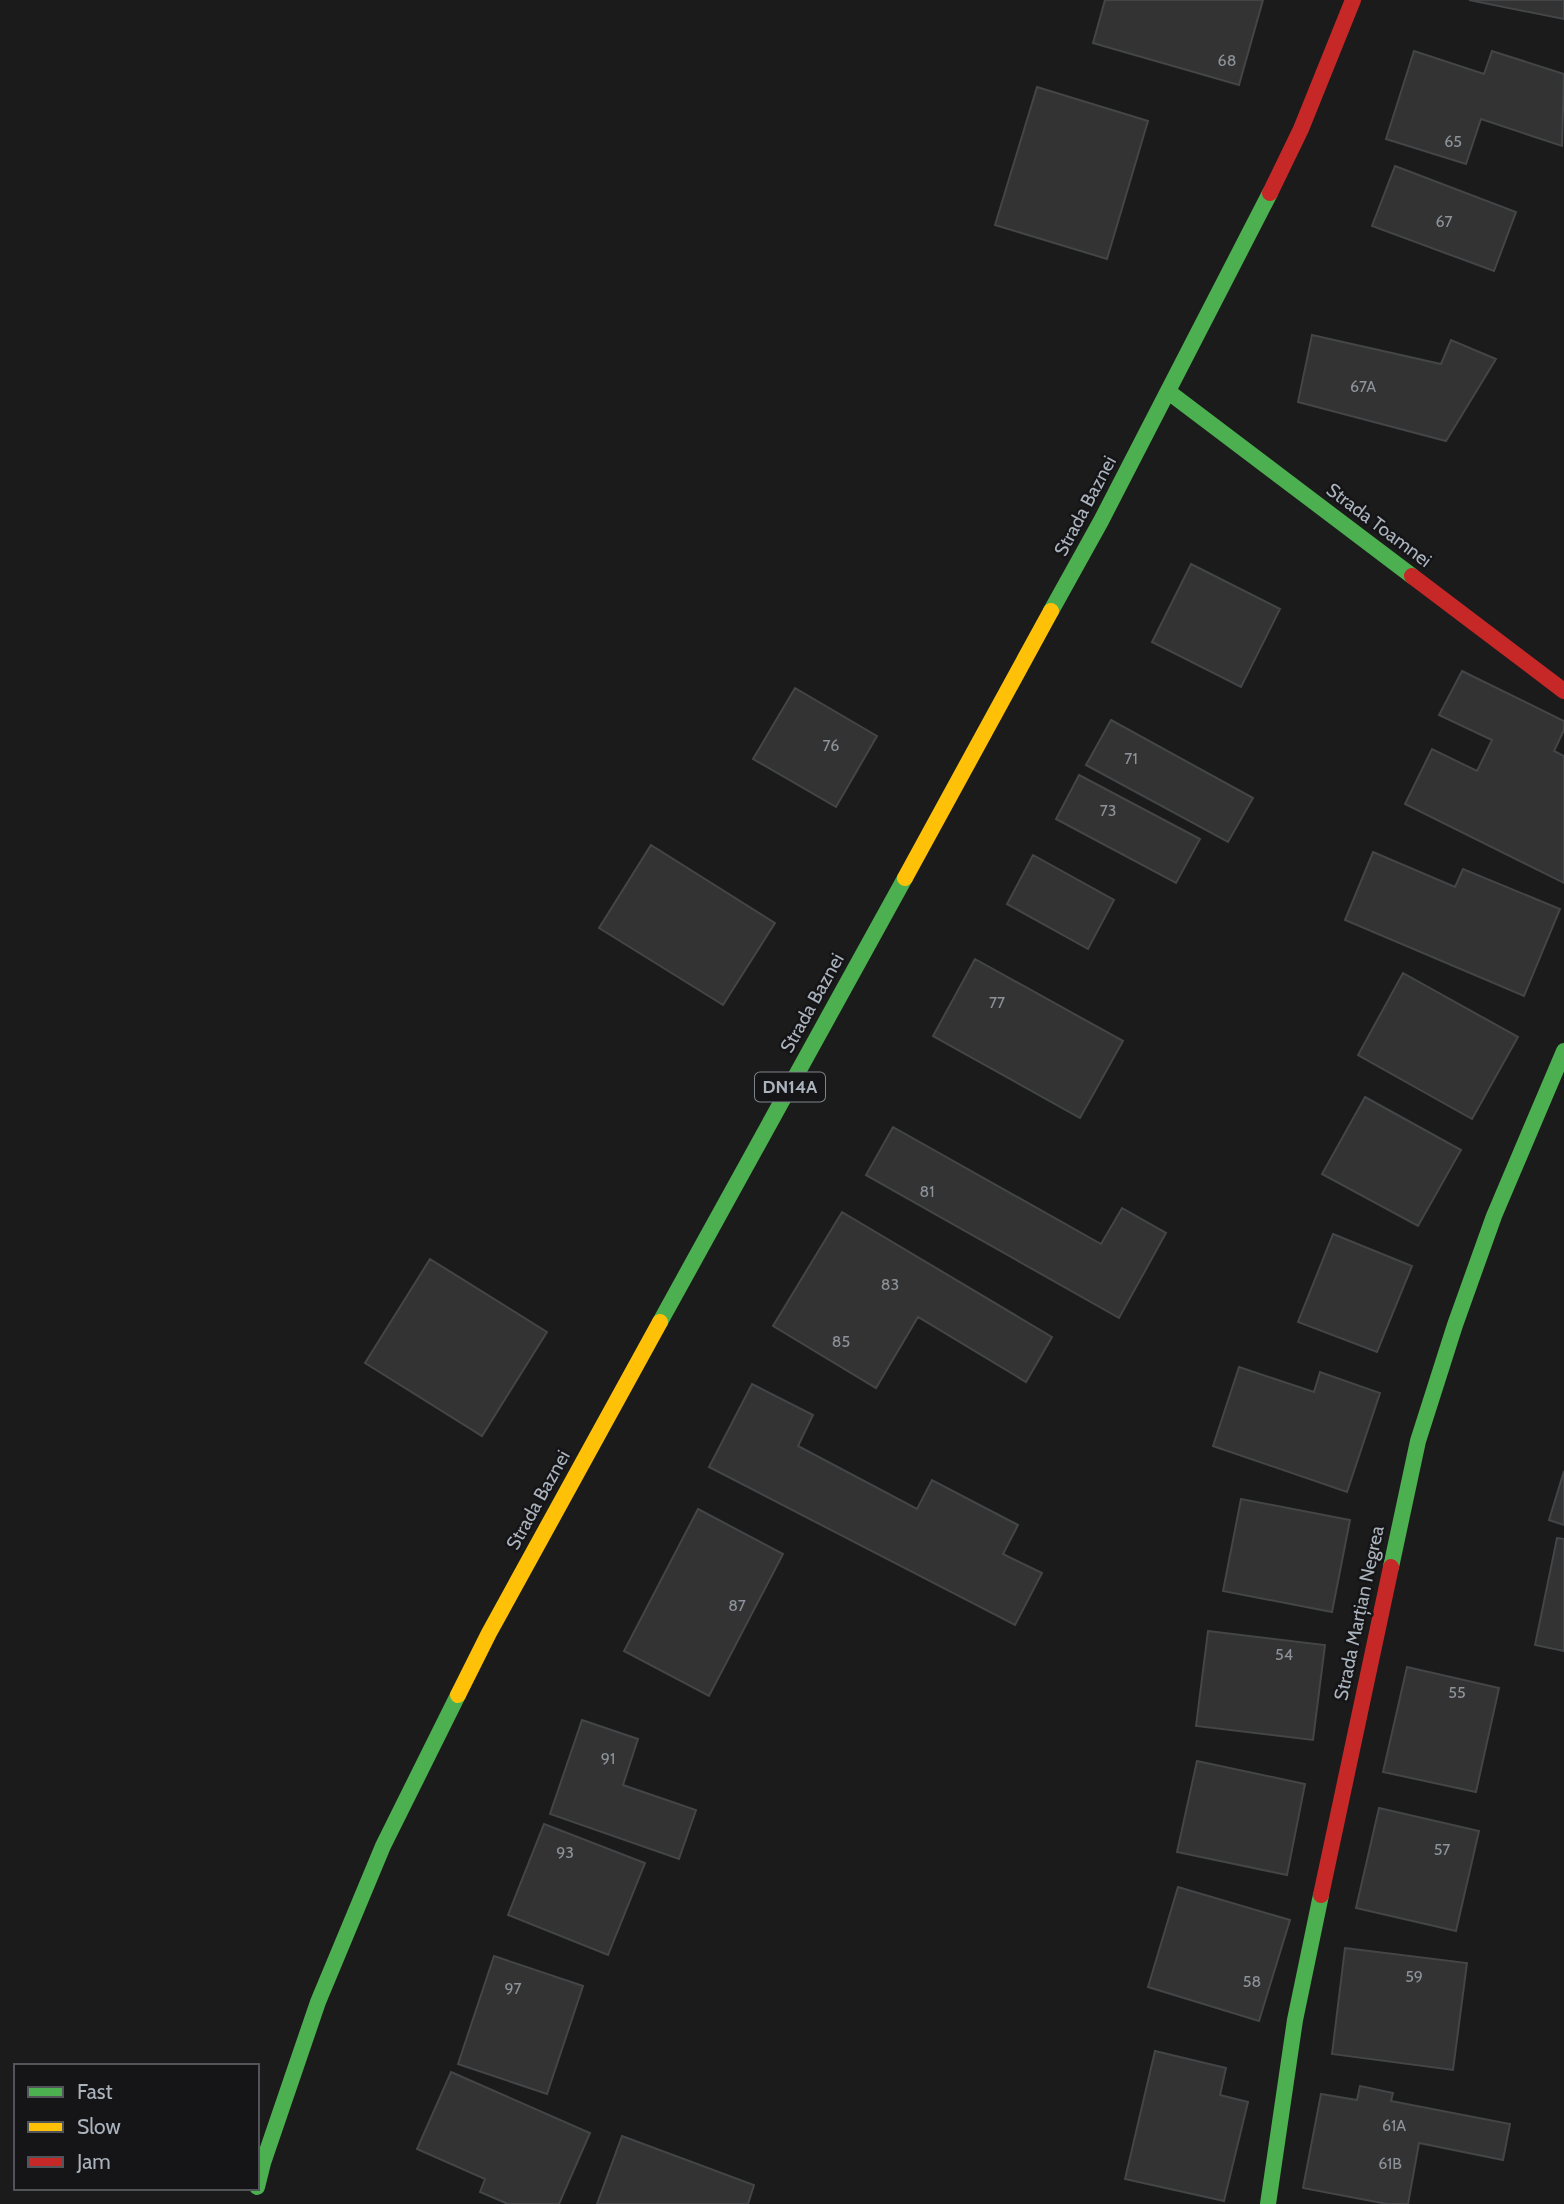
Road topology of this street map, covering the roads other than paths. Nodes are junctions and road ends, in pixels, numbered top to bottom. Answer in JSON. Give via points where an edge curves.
{"nodes":[{"id":1,"x":1353,"y":0,"type":"edge"},
{"id":2,"x":1170,"y":393,"type":"junction"},
{"id":3,"x":1564,"y":691,"type":"edge"},
{"id":4,"x":1564,"y":1051,"type":"edge"},
{"id":5,"x":259,"y":2180,"type":"edge"},
{"id":6,"x":1268,"y":2204,"type":"edge"}],
"edges":[{"from":1,"to":2,"type":"main road","name":"Strada Baznei","number":"DN14A","via":[[1301,129]]},
{"from":2,"to":3,"type":"main road","name":"Strada Toamnei"},
{"from":2,"to":5,"type":"main road","name":"Strada Baznei","number":"DN14A","via":[[489,1633],[383,1846],[318,2002]]},
{"from":4,"to":6,"type":"main road","name":"Strada Marțian Negrea","via":[[1494,1216],[1418,1441],[1295,2020]]}]}
